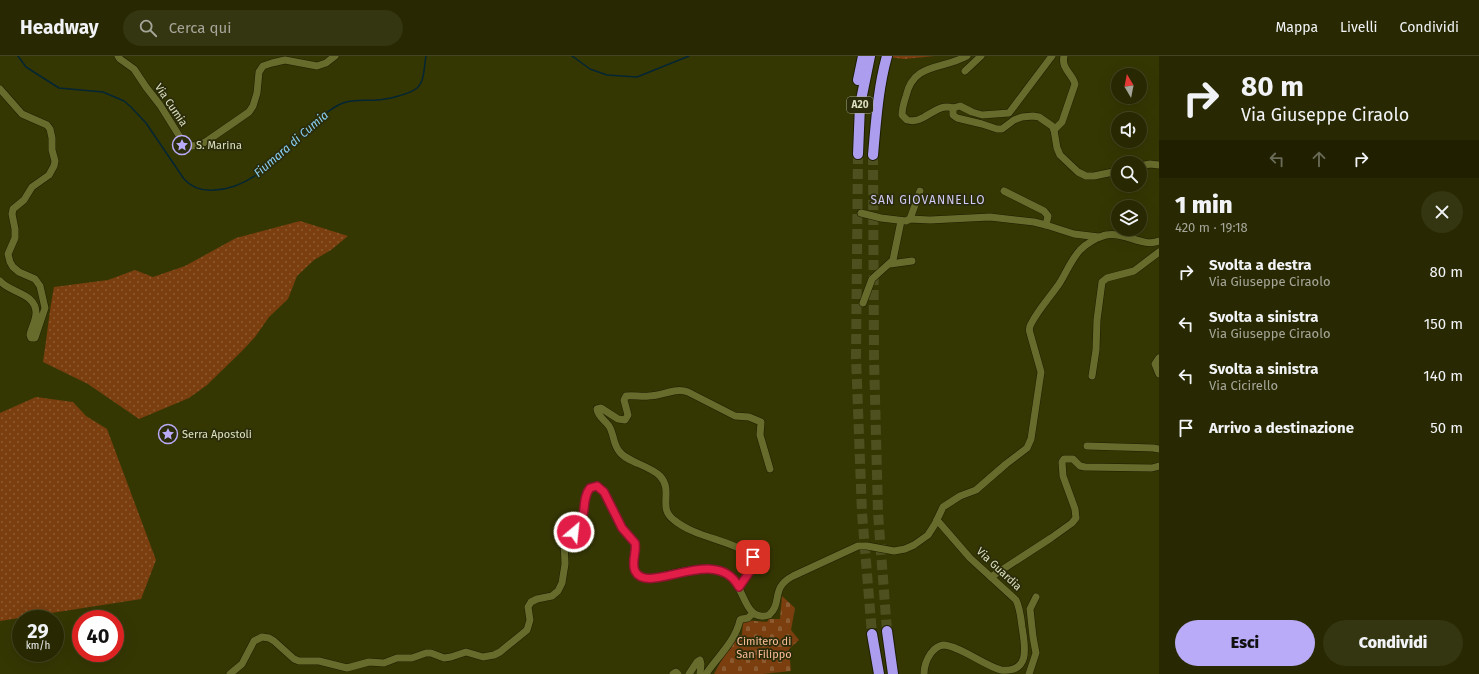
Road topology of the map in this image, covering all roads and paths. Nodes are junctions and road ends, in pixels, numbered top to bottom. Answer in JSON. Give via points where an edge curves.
{"nodes":[{"id":1,"x":118,"y":56,"type":"edge"},
{"id":2,"x":335,"y":56,"type":"edge"},
{"id":3,"x":863,"y":56,"type":"edge"},
{"id":4,"x":870,"y":56,"type":"edge"},
{"id":5,"x":889,"y":56,"type":"edge"},
{"id":6,"x":967,"y":56,"type":"edge"},
{"id":7,"x":981,"y":56,"type":"edge"},
{"id":8,"x":1052,"y":56,"type":"edge"},
{"id":9,"x":1064,"y":56,"type":"edge"},
{"id":10,"x":965,"y":71,"type":"dead end"},
{"id":11,"x":0,"y":89,"type":"edge"},
{"id":12,"x":953,"y":108,"type":"junction"},
{"id":13,"x":1054,"y":130,"type":"junction"},
{"id":14,"x":873,"y":155,"type":"tunnel mouth"},
{"id":15,"x":1147,"y":165,"type":"edge"},
{"id":16,"x":1159,"y":166,"type":"edge"},
{"id":17,"x":1111,"y":172,"type":"edge"},
{"id":18,"x":920,"y":191,"type":"dead end"},
{"id":19,"x":1004,"y":191,"type":"dead end"},
{"id":20,"x":861,"y":213,"type":"dead end"},
{"id":21,"x":910,"y":219,"type":"junction"},
{"id":22,"x":901,"y":221,"type":"junction"},
{"id":23,"x":1046,"y":225,"type":"junction"},
{"id":24,"x":1098,"y":237,"type":"junction"},
{"id":25,"x":1159,"y":241,"type":"edge"},
{"id":26,"x":1159,"y":252,"type":"edge"},
{"id":27,"x":912,"y":261,"type":"dead end"},
{"id":28,"x":890,"y":264,"type":"junction"},
{"id":29,"x":0,"y":281,"type":"edge"},
{"id":30,"x":863,"y":303,"type":"dead end"},
{"id":31,"x":1159,"y":358,"type":"edge"},
{"id":32,"x":1159,"y":374,"type":"edge"},
{"id":33,"x":1092,"y":376,"type":"dead end"},
{"id":34,"x":1087,"y":446,"type":"dead end"},
{"id":35,"x":1159,"y":449,"type":"edge"},
{"id":36,"x":1159,"y":466,"type":"edge"},
{"id":37,"x":770,"y":469,"type":"dead end"},
{"id":38,"x":937,"y":520,"type":"junction"},
{"id":39,"x":991,"y":577,"type":"junction"},
{"id":40,"x":739,"y":587,"type":"junction"},
{"id":41,"x":1036,"y":597,"type":"dead end"},
{"id":42,"x":1018,"y":604,"type":"junction"},
{"id":43,"x":1030,"y":609,"type":"junction"},
{"id":44,"x":753,"y":614,"type":"junction"},
{"id":45,"x":887,"y":631,"type":"tunnel mouth"},
{"id":46,"x":889,"y":646,"type":"junction"},
{"id":47,"x":230,"y":674,"type":"edge"},
{"id":48,"x":673,"y":674,"type":"edge"},
{"id":49,"x":678,"y":674,"type":"edge"},
{"id":50,"x":688,"y":674,"type":"edge"},
{"id":51,"x":700,"y":674,"type":"edge"},
{"id":52,"x":706,"y":674,"type":"edge"},
{"id":53,"x":875,"y":674,"type":"edge"},
{"id":54,"x":879,"y":674,"type":"edge"},
{"id":55,"x":893,"y":674,"type":"edge"},
{"id":56,"x":898,"y":674,"type":"edge"},
{"id":57,"x":924,"y":674,"type":"edge"},
{"id":58,"x":1029,"y":674,"type":"edge"}],
"edges":[{"from":1,"to":2,"type":"street","name":"Via Cumia","via":[[134,69],[183,142],[192,146],[207,141],[249,112],[257,93],[259,72],[263,66],[285,60],[317,66]]},
{"from":3,"to":4,"type":"highway","number":"A20","via":[[855,105],[854,135],[858,154],[860,105]]},
{"from":5,"to":14,"type":"highway","number":"A20","via":[[883,70]]},
{"from":6,"to":12,"type":"street","via":[[925,70],[913,78],[907,90],[902,115],[907,120],[915,121],[938,108]]},
{"from":7,"to":10,"type":"street"},
{"from":8,"to":12,"type":"street","via":[[1009,113],[982,114],[960,106]]},
{"from":9,"to":13,"type":"street","via":[[1065,67],[1075,84],[1062,122]]},
{"from":11,"to":29,"type":"street","via":[[22,114],[47,125],[52,138],[54,166],[49,175],[32,187],[24,200],[13,209],[15,238],[8,252],[14,267],[35,279],[40,286],[45,308],[35,338],[31,338],[30,335],[36,315],[34,306],[26,296],[6,288]]},
{"from":12,"to":13,"type":"street","via":[[953,114],[957,118],[996,130],[1018,119],[1033,116],[1047,122]]},
{"from":13,"to":17,"type":"street","via":[[1060,155],[1078,172],[1086,176]]},
{"from":15,"to":16,"type":"street"},
{"from":18,"to":21,"type":"street"},
{"from":19,"to":23,"type":"street","via":[[1044,210],[1048,216]]},
{"from":20,"to":22,"type":"street"},
{"from":21,"to":22,"type":"street"},
{"from":21,"to":23,"type":"street","via":[[990,217]]},
{"from":22,"to":28,"type":"street","via":[[895,256]]},
{"from":23,"to":24,"type":"street","via":[[1074,234]]},
{"from":24,"to":25,"type":"street","via":[[1114,234],[1146,242]]},
{"from":24,"to":38,"type":"street","via":[[1076,254],[1059,284],[1030,325],[1042,377],[1029,445],[976,490],[945,505]]},
{"from":26,"to":33,"type":"street","via":[[1137,270],[1107,278],[1102,282]]},
{"from":27,"to":28,"type":"street"},
{"from":28,"to":30,"type":"street","via":[[872,279]]},
{"from":31,"to":32,"type":"street","via":[[1155,364]]},
{"from":34,"to":35,"type":"street"},
{"from":36,"to":39,"type":"street","via":[[1085,467],[1073,459],[1064,459],[1062,470],[1075,509],[1074,520]]},
{"from":37,"to":40,"type":"street","via":[[760,434],[761,422],[749,417],[735,416],[685,391],[671,391],[651,396],[626,396],[624,400],[628,415],[625,420],[618,419],[601,408],[597,409],[598,415],[608,425],[621,454],[663,479],[667,495],[665,504],[670,518],[752,555],[753,567]]},
{"from":38,"to":39,"type":"street","name":"Via Guardia","via":[[967,555]]},
{"from":38,"to":44,"type":"street","via":[[926,538],[905,549],[891,551],[858,546],[793,576],[780,586],[771,613],[762,616]]},
{"from":39,"to":42,"type":"street","name":"Via Guardia","via":[[1014,597]]},
{"from":40,"to":44,"type":"street"},
{"from":40,"to":47,"type":"street","via":[[728,575],[713,569],[653,578],[639,576],[633,566],[635,543],[622,528],[604,492],[600,487],[594,486],[587,492],[580,526],[564,539],[565,564],[558,591],[552,596],[531,602],[528,607],[528,630],[497,654],[483,658],[466,652],[444,658],[426,653],[412,658],[397,658],[384,663],[369,662],[347,668],[319,661],[299,661],[274,641],[262,636],[254,641],[242,664]]},
{"from":41,"to":43,"type":"street"},
{"from":42,"to":43,"type":"street"},
{"from":42,"to":57,"type":"street","name":"Via Guardia","via":[[1026,653],[1017,667],[1009,670],[998,669],[951,647],[941,646],[930,654]]},
{"from":43,"to":58,"type":"street","via":[[1036,653]]},
{"from":44,"to":52,"type":"street","via":[[740,620],[729,646]]},
{"from":45,"to":46,"type":"highway"},
{"from":46,"to":55,"type":"highway"},
{"from":46,"to":56,"type":"highway"},
{"from":48,"to":49,"type":"street"},
{"from":50,"to":51,"type":"street","via":[[700,660]]},
{"from":53,"to":54,"type":"highway","via":[[872,634]]}]}
